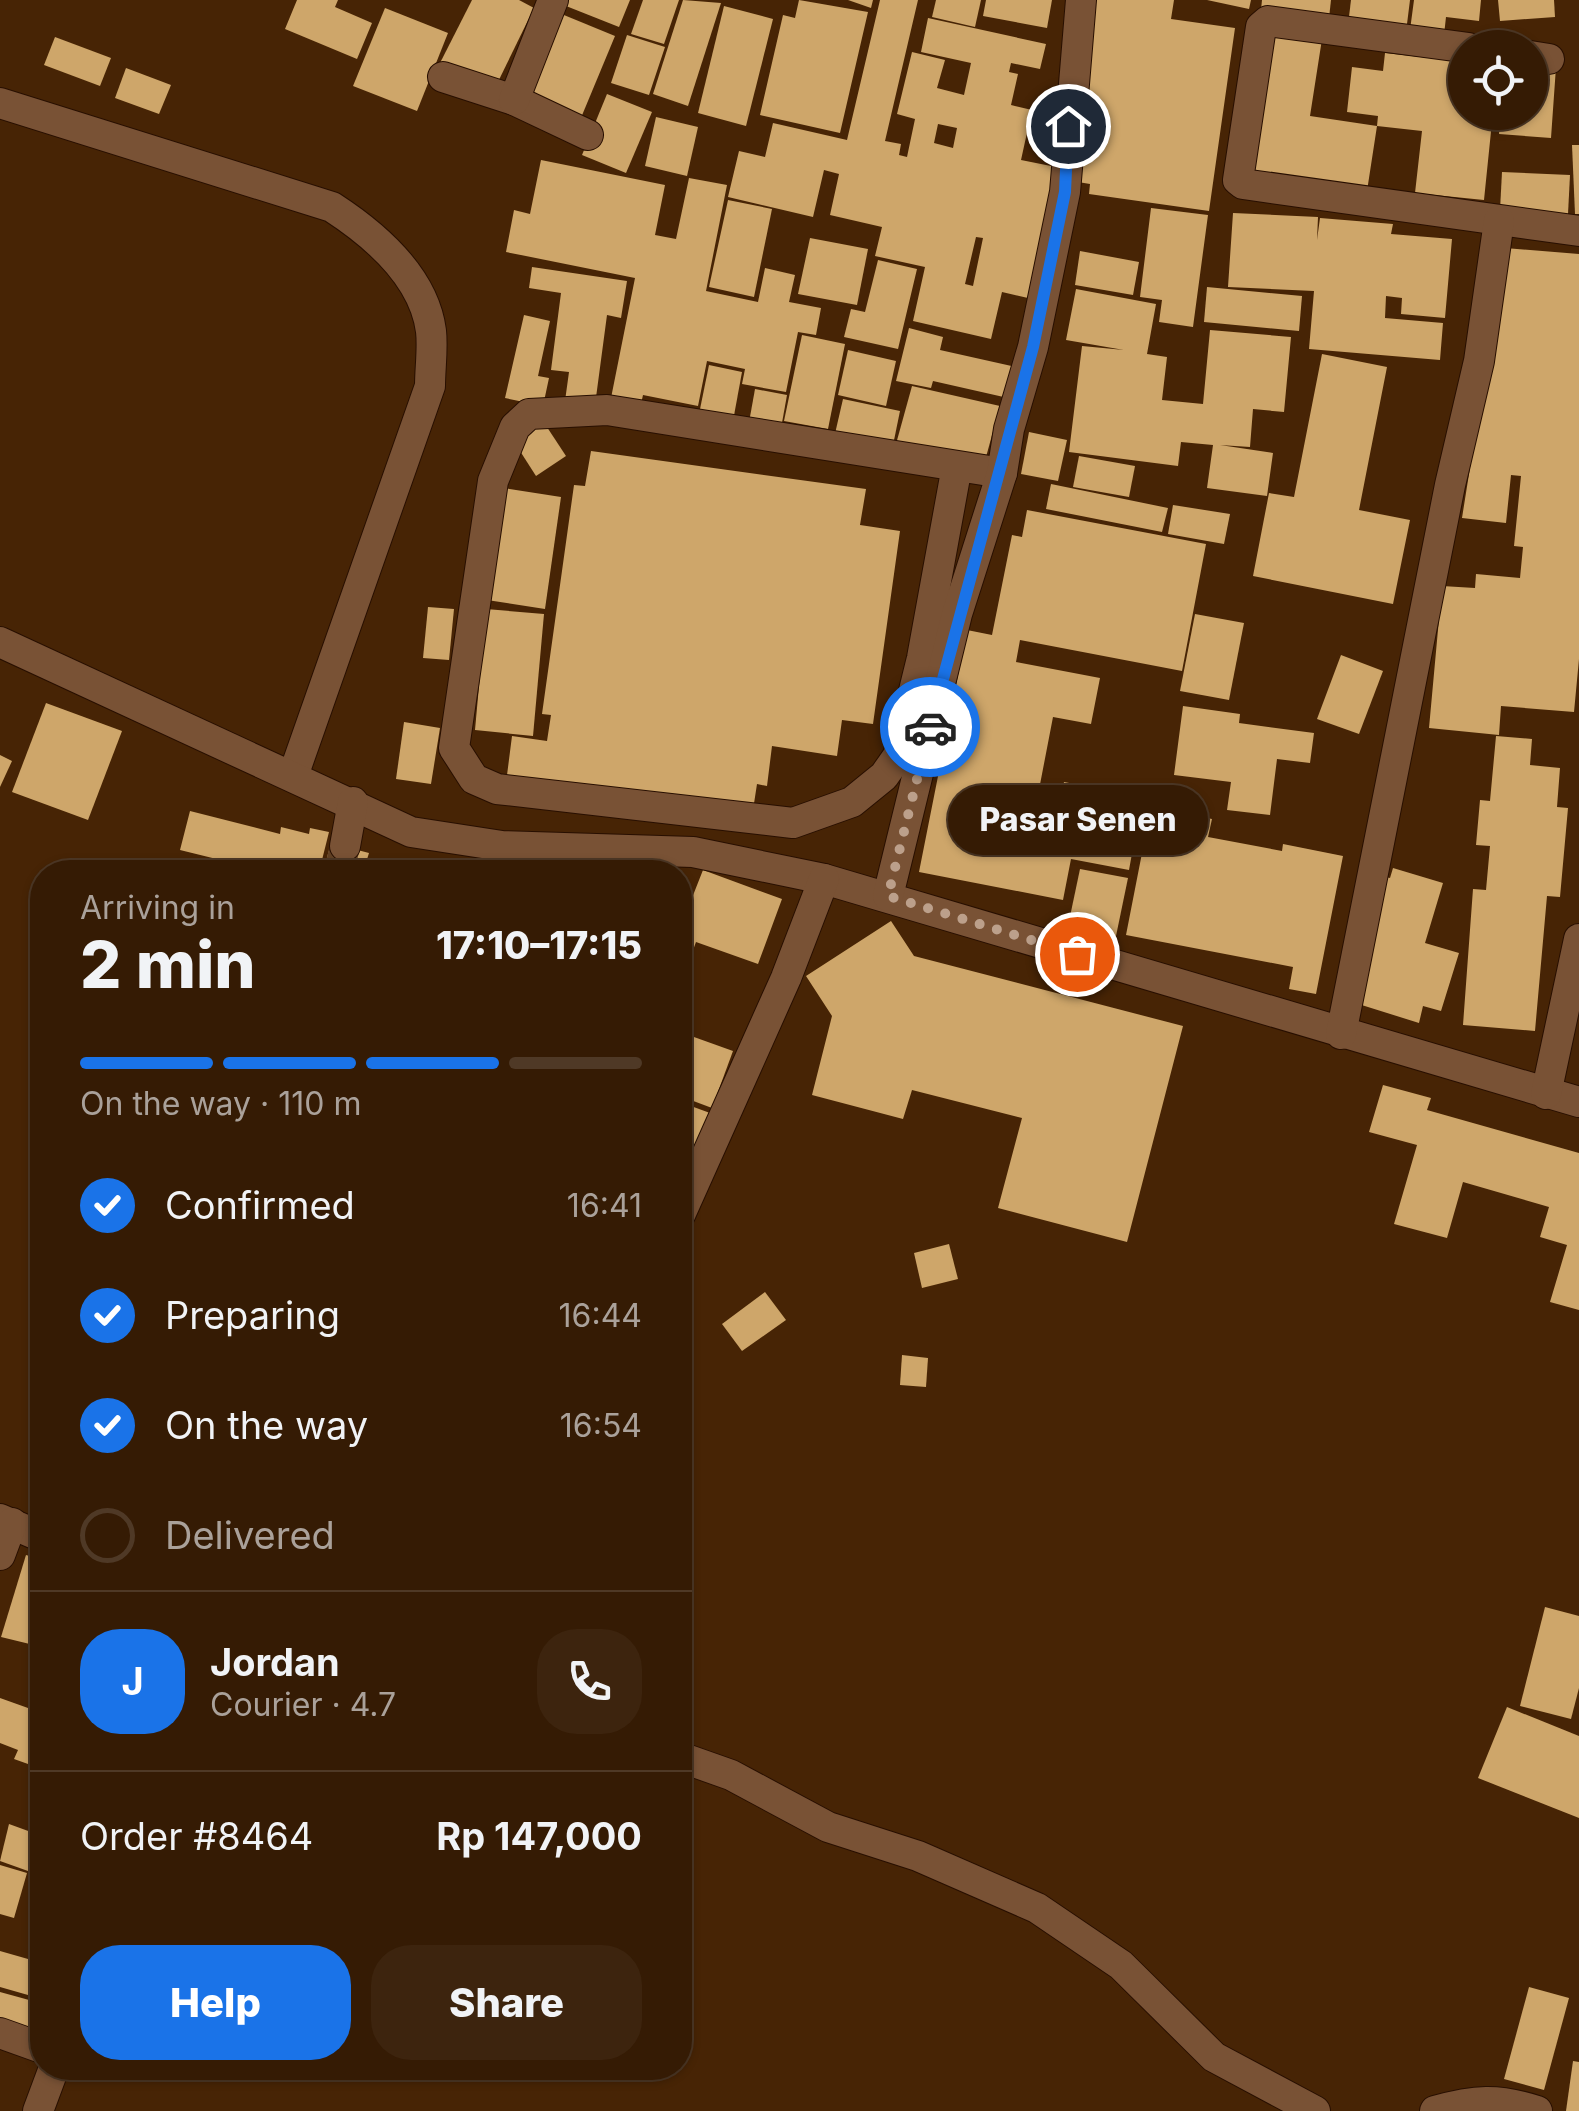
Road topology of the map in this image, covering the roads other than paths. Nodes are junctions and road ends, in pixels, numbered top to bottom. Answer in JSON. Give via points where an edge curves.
{"nodes":[{"id":1,"x":553,"y":0,"type":"edge"},
{"id":2,"x":1082,"y":0,"type":"edge"},
{"id":3,"x":1448,"y":45,"type":"edge"},
{"id":4,"x":443,"y":78,"type":"dead end"},
{"id":5,"x":514,"y":100,"type":"junction"},
{"id":6,"x":0,"y":103,"type":"edge"},
{"id":7,"x":588,"y":134,"type":"dead end"},
{"id":8,"x":1499,"y":221,"type":"junction"},
{"id":9,"x":1579,"y":230,"type":"edge"},
{"id":10,"x":957,"y":466,"type":"junction"},
{"id":11,"x":1002,"y":473,"type":"junction"},
{"id":12,"x":0,"y":642,"type":"edge"},
{"id":13,"x":294,"y":776,"type":"junction"},
{"id":14,"x":353,"y":802,"type":"junction"},
{"id":15,"x":793,"y":823,"type":"junction"},
{"id":16,"x":345,"y":846,"type":"tunnel mouth"},
{"id":17,"x":814,"y":877,"type":"junction"},
{"id":18,"x":888,"y":896,"type":"junction"},
{"id":19,"x":1578,"y":956,"type":"edge"},
{"id":20,"x":1341,"y":1034,"type":"junction"},
{"id":21,"x":1546,"y":1094,"type":"junction"},
{"id":22,"x":1579,"y":1102,"type":"edge"},
{"id":23,"x":692,"y":1188,"type":"edge"},
{"id":24,"x":6,"y":1521,"type":"edge"},
{"id":25,"x":30,"y":1532,"type":"edge"},
{"id":26,"x":0,"y":1556,"type":"edge"},
{"id":27,"x":692,"y":1761,"type":"edge"},
{"id":28,"x":0,"y":2033,"type":"edge"},
{"id":29,"x":30,"y":2044,"type":"edge"},
{"id":30,"x":50,"y":2080,"type":"edge"},
{"id":31,"x":38,"y":2111,"type":"edge"},
{"id":32,"x":1316,"y":2111,"type":"edge"},
{"id":33,"x":1435,"y":2111,"type":"edge"},
{"id":34,"x":1537,"y":2111,"type":"edge"}],
"edges":[{"from":1,"to":5,"type":"street"},
{"from":2,"to":11,"type":"street","via":[[1065,192]]},
{"from":3,"to":8,"type":"street","via":[[1268,21],[1261,28],[1236,177],[1243,184]]},
{"from":4,"to":5,"type":"street"},
{"from":5,"to":7,"type":"street"},
{"from":6,"to":13,"type":"street","via":[[332,208],[376,235],[410,280],[424,312],[431,329],[430,386]]},
{"from":8,"to":9,"type":"street"},
{"from":8,"to":20,"type":"street","via":[[1479,360]]},
{"from":10,"to":11,"type":"street"},
{"from":10,"to":15,"type":"street","via":[[898,756],[852,802]]},
{"from":10,"to":15,"type":"street","via":[[607,410],[529,414],[515,427],[493,481],[454,748],[474,778],[497,789]]},
{"from":11,"to":18,"type":"street","via":[[957,614]]},
{"from":12,"to":13,"type":"street"},
{"from":13,"to":14,"type":"street"},
{"from":14,"to":16,"type":"street"},
{"from":14,"to":17,"type":"street","via":[[412,832],[447,841],[693,852]]},
{"from":15,"to":17,"type":"street"},
{"from":17,"to":18,"type":"street"},
{"from":17,"to":23,"type":"street","via":[[786,978]]},
{"from":18,"to":20,"type":"street"},
{"from":19,"to":21,"type":"street"},
{"from":20,"to":21,"type":"street"},
{"from":21,"to":22,"type":"street"},
{"from":24,"to":25,"type":"street"},
{"from":24,"to":26,"type":"street"},
{"from":27,"to":32,"type":"street","via":[[828,1826],[1037,1908],[1121,1965],[1214,2057]]},
{"from":28,"to":29,"type":"street"},
{"from":30,"to":31,"type":"street"},
{"from":33,"to":34,"type":"street","via":[[1475,2100]]}]}
